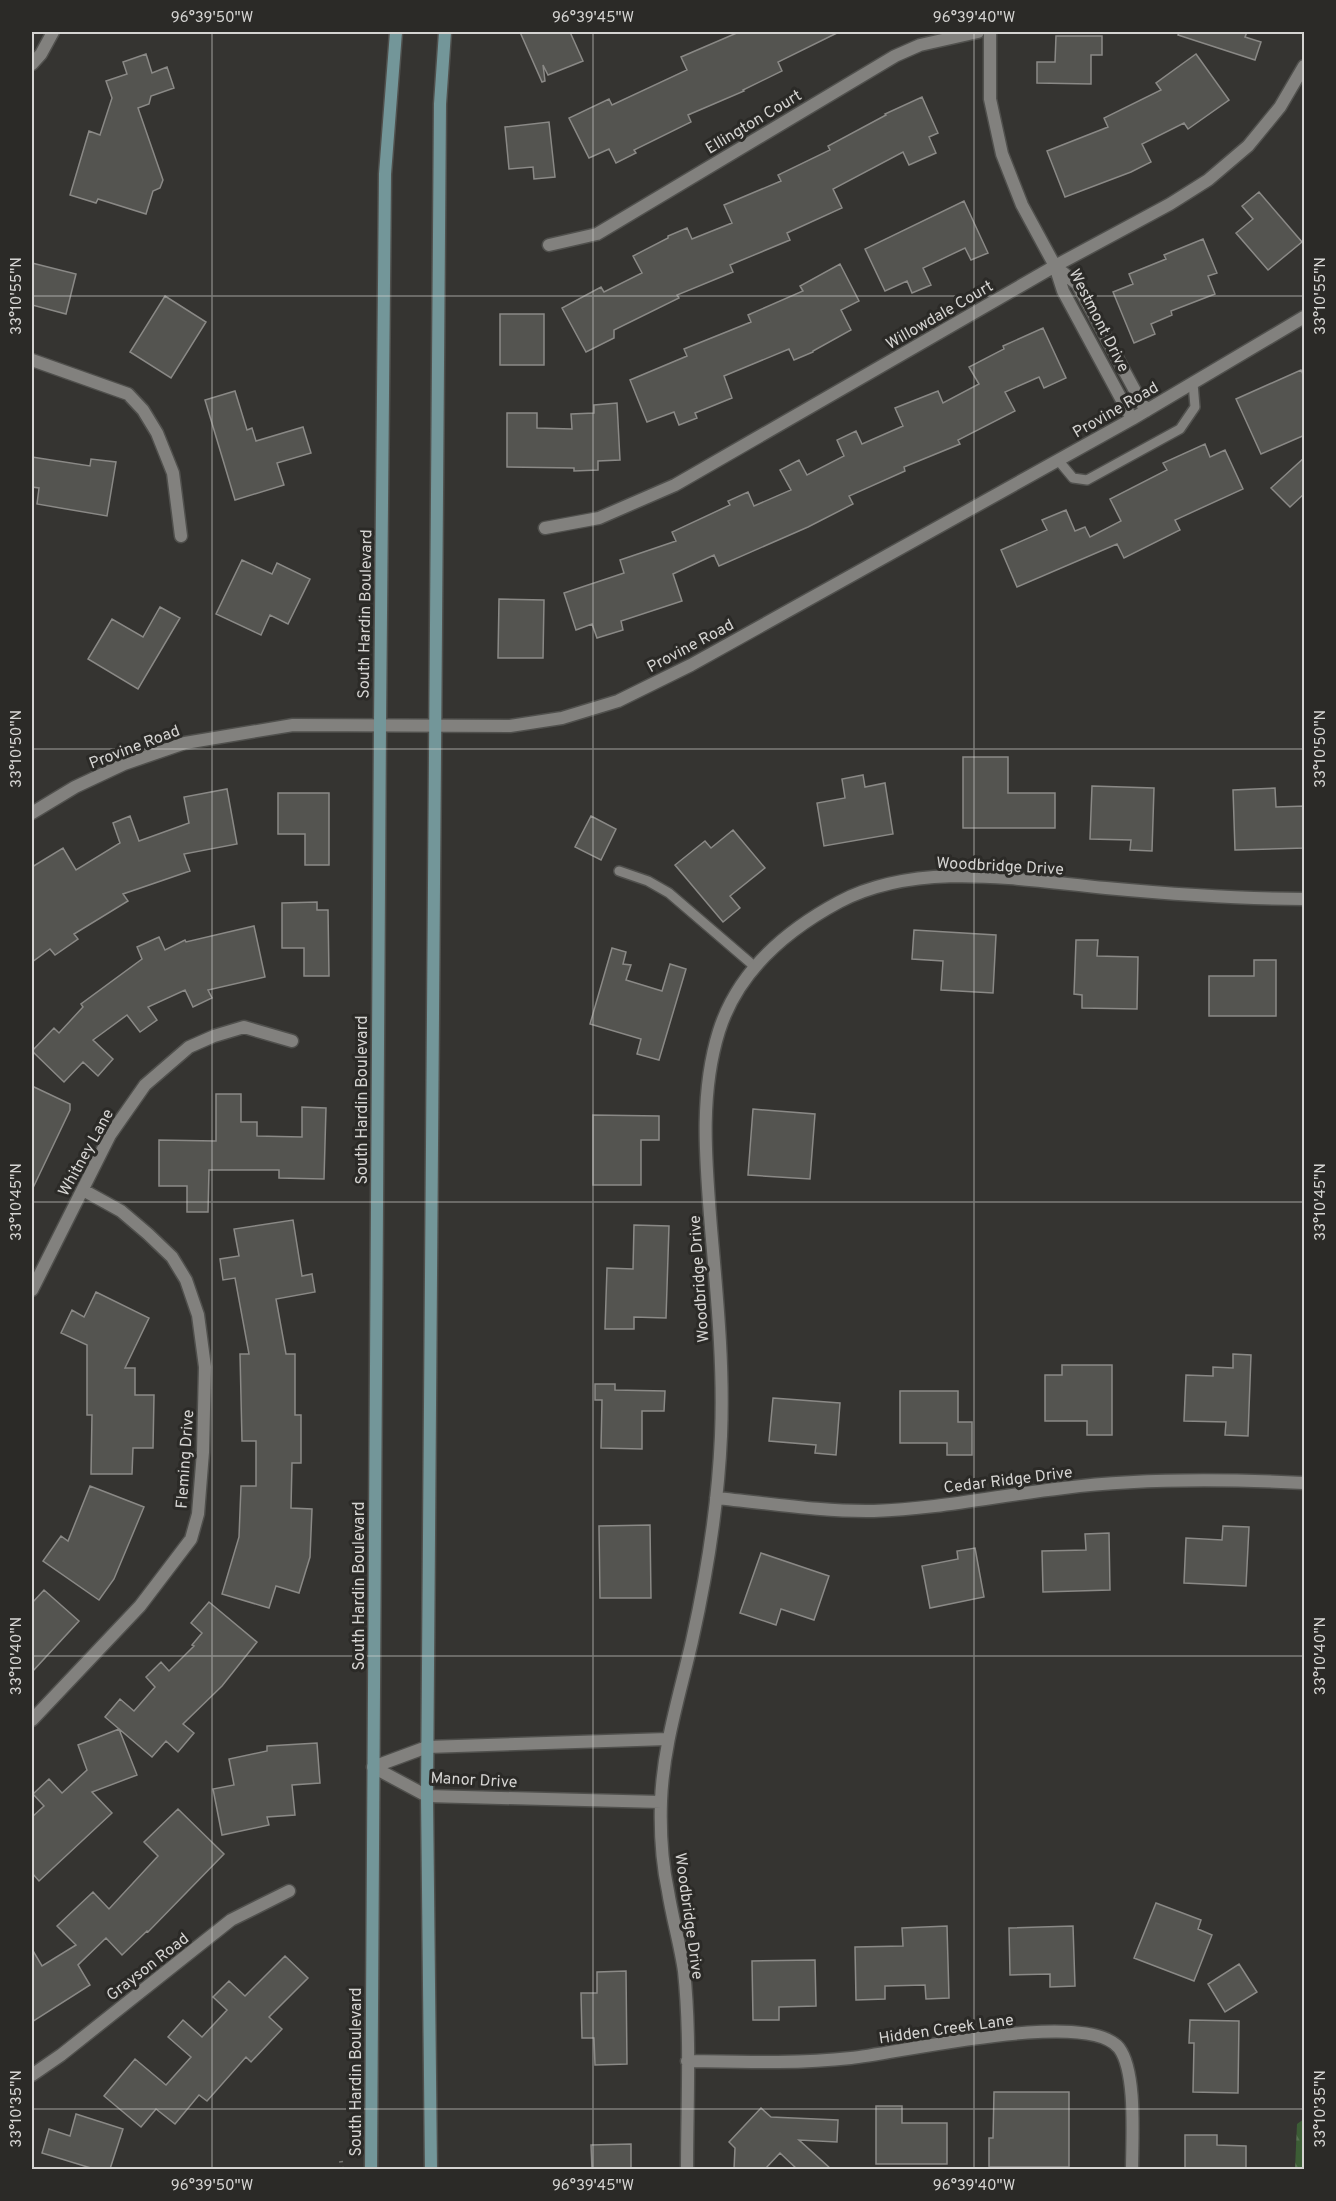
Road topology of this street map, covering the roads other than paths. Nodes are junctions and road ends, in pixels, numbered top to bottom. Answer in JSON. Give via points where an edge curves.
{"nodes":[{"id":1,"x":53,"y":32,"type":"edge"},
{"id":2,"x":396,"y":32,"type":"edge"},
{"id":3,"x":445,"y":32,"type":"edge"},
{"id":4,"x":978,"y":32,"type":"edge"},
{"id":5,"x":990,"y":32,"type":"edge"},
{"id":6,"x":32,"y":64,"type":"edge"},
{"id":7,"x":1305,"y":66,"type":"edge"},
{"id":8,"x":549,"y":246,"type":"dead end"},
{"id":9,"x":1055,"y":266,"type":"junction"},
{"id":10,"x":1305,"y":317,"type":"edge"},
{"id":11,"x":32,"y":360,"type":"edge"},
{"id":12,"x":1193,"y":383,"type":"junction"},
{"id":13,"x":1146,"y":411,"type":"junction"},
{"id":14,"x":1132,"y":419,"type":"junction"},
{"id":15,"x":1058,"y":460,"type":"junction"},
{"id":16,"x":545,"y":528,"type":"dead end"},
{"id":17,"x":181,"y":536,"type":"dead end"},
{"id":18,"x":380,"y":724,"type":"junction"},
{"id":19,"x":436,"y":725,"type":"junction"},
{"id":20,"x":32,"y":813,"type":"edge"},
{"id":21,"x":619,"y":871,"type":"dead end"},
{"id":22,"x":1305,"y":899,"type":"edge"},
{"id":23,"x":754,"y":966,"type":"junction"},
{"id":24,"x":292,"y":1041,"type":"dead end"},
{"id":25,"x":83,"y":1190,"type":"junction"},
{"id":26,"x":32,"y":1290,"type":"edge"},
{"id":27,"x":1305,"y":1484,"type":"edge"},
{"id":28,"x":716,"y":1498,"type":"junction"},
{"id":29,"x":32,"y":1720,"type":"edge"},
{"id":30,"x":667,"y":1739,"type":"junction"},
{"id":31,"x":427,"y":1747,"type":"junction"},
{"id":32,"x":373,"y":1767,"type":"junction"},
{"id":33,"x":427,"y":1796,"type":"junction"},
{"id":34,"x":661,"y":1802,"type":"junction"},
{"id":35,"x":289,"y":1891,"type":"dead end"},
{"id":36,"x":687,"y":2061,"type":"junction"},
{"id":37,"x":32,"y":2075,"type":"edge"},
{"id":38,"x":371,"y":2169,"type":"edge"},
{"id":39,"x":431,"y":2169,"type":"edge"},
{"id":40,"x":687,"y":2169,"type":"edge"},
{"id":41,"x":1132,"y":2169,"type":"edge"}],
"edges":[{"from":1,"to":6,"type":"street"},
{"from":2,"to":18,"type":"main road","name":"South Hardin Boulevard","via":[[385,174]]},
{"from":3,"to":19,"type":"main road","via":[[441,104]]},
{"from":4,"to":8,"type":"street","name":"Ellington Court","via":[[920,45],[894,56],[597,234]]},
{"from":5,"to":9,"type":"street","name":"Westmont Drive","via":[[990,99],[1002,154],[1022,205]]},
{"from":7,"to":9,"type":"street","name":"Willowdale Court","via":[[1280,107],[1248,146],[1208,180]]},
{"from":9,"to":13,"type":"street","name":"Westmont Drive","via":[[1077,284]]},
{"from":9,"to":14,"type":"street","name":"Westmont Drive","via":[[1063,291]]},
{"from":9,"to":16,"type":"street","name":"Willowdale Court","via":[[675,485],[598,518]]},
{"from":10,"to":12,"type":"street","name":"Provine Road"},
{"from":11,"to":17,"type":"street","via":[[128,394],[142,410],[157,433],[173,473]]},
{"from":12,"to":13,"type":"street","name":"Provine Road"},
{"from":12,"to":15,"type":"lane","via":[[1196,407],[1180,429],[1087,480],[1073,478]]},
{"from":13,"to":14,"type":"street","name":"Provine Road"},
{"from":14,"to":15,"type":"street","name":"Provine Road"},
{"from":15,"to":19,"type":"street","name":"Provine Road","via":[[691,665],[618,701],[562,718],[510,726]]},
{"from":18,"to":19,"type":"street","name":"Provine Road"},
{"from":18,"to":20,"type":"street","name":"Provine Road","via":[[293,725],[185,743],[124,764]]},
{"from":18,"to":32,"type":"main road","name":"South Hardin Boulevard"},
{"from":19,"to":31,"type":"main road"},
{"from":21,"to":23,"type":"lane","via":[[669,893]]},
{"from":22,"to":23,"type":"street","name":"Woodbridge Drive","via":[[1123,890],[997,878],[914,879],[844,900],[773,946]]},
{"from":23,"to":28,"type":"street","name":"Woodbridge Drive","via":[[724,1015],[707,1079],[707,1182],[720,1333],[721,1435]]},
{"from":24,"to":25,"type":"street","name":"Whitney Lane","via":[[244,1028],[189,1047],[145,1085],[110,1135]]},
{"from":25,"to":26,"type":"street","name":"Whitney Lane"},
{"from":25,"to":29,"type":"street","name":"Fleming Drive","via":[[121,1212],[148,1234],[172,1257],[186,1280],[198,1315],[205,1367],[198,1514],[191,1539],[140,1606]]},
{"from":27,"to":28,"type":"street","name":"Cedar Ridge Drive","via":[[1174,1481],[1066,1487],[873,1511]]},
{"from":28,"to":30,"type":"street","name":"Woodbridge Drive","via":[[702,1598]]},
{"from":30,"to":31,"type":"street","name":"Manor Drive"},
{"from":30,"to":34,"type":"street","name":"Woodbridge Drive"},
{"from":31,"to":32,"type":"street","name":"Manor Drive"},
{"from":31,"to":33,"type":"main road"},
{"from":32,"to":33,"type":"street","name":"Manor Drive"},
{"from":32,"to":38,"type":"main road","name":"South Hardin Boulevard"},
{"from":33,"to":34,"type":"street","name":"Manor Drive"},
{"from":33,"to":39,"type":"main road"},
{"from":34,"to":36,"type":"street","name":"Woodbridge Drive","via":[[666,1884],[684,1970]]},
{"from":35,"to":37,"type":"street","name":"Grayson Road","via":[[231,1920]]},
{"from":36,"to":40,"type":"street","name":"Woodbridge Drive"},
{"from":36,"to":41,"type":"street","name":"Hidden Creek Lane","via":[[849,2058],[978,2037],[1052,2032],[1097,2035],[1118,2048],[1127,2068],[1132,2102]]}]}
